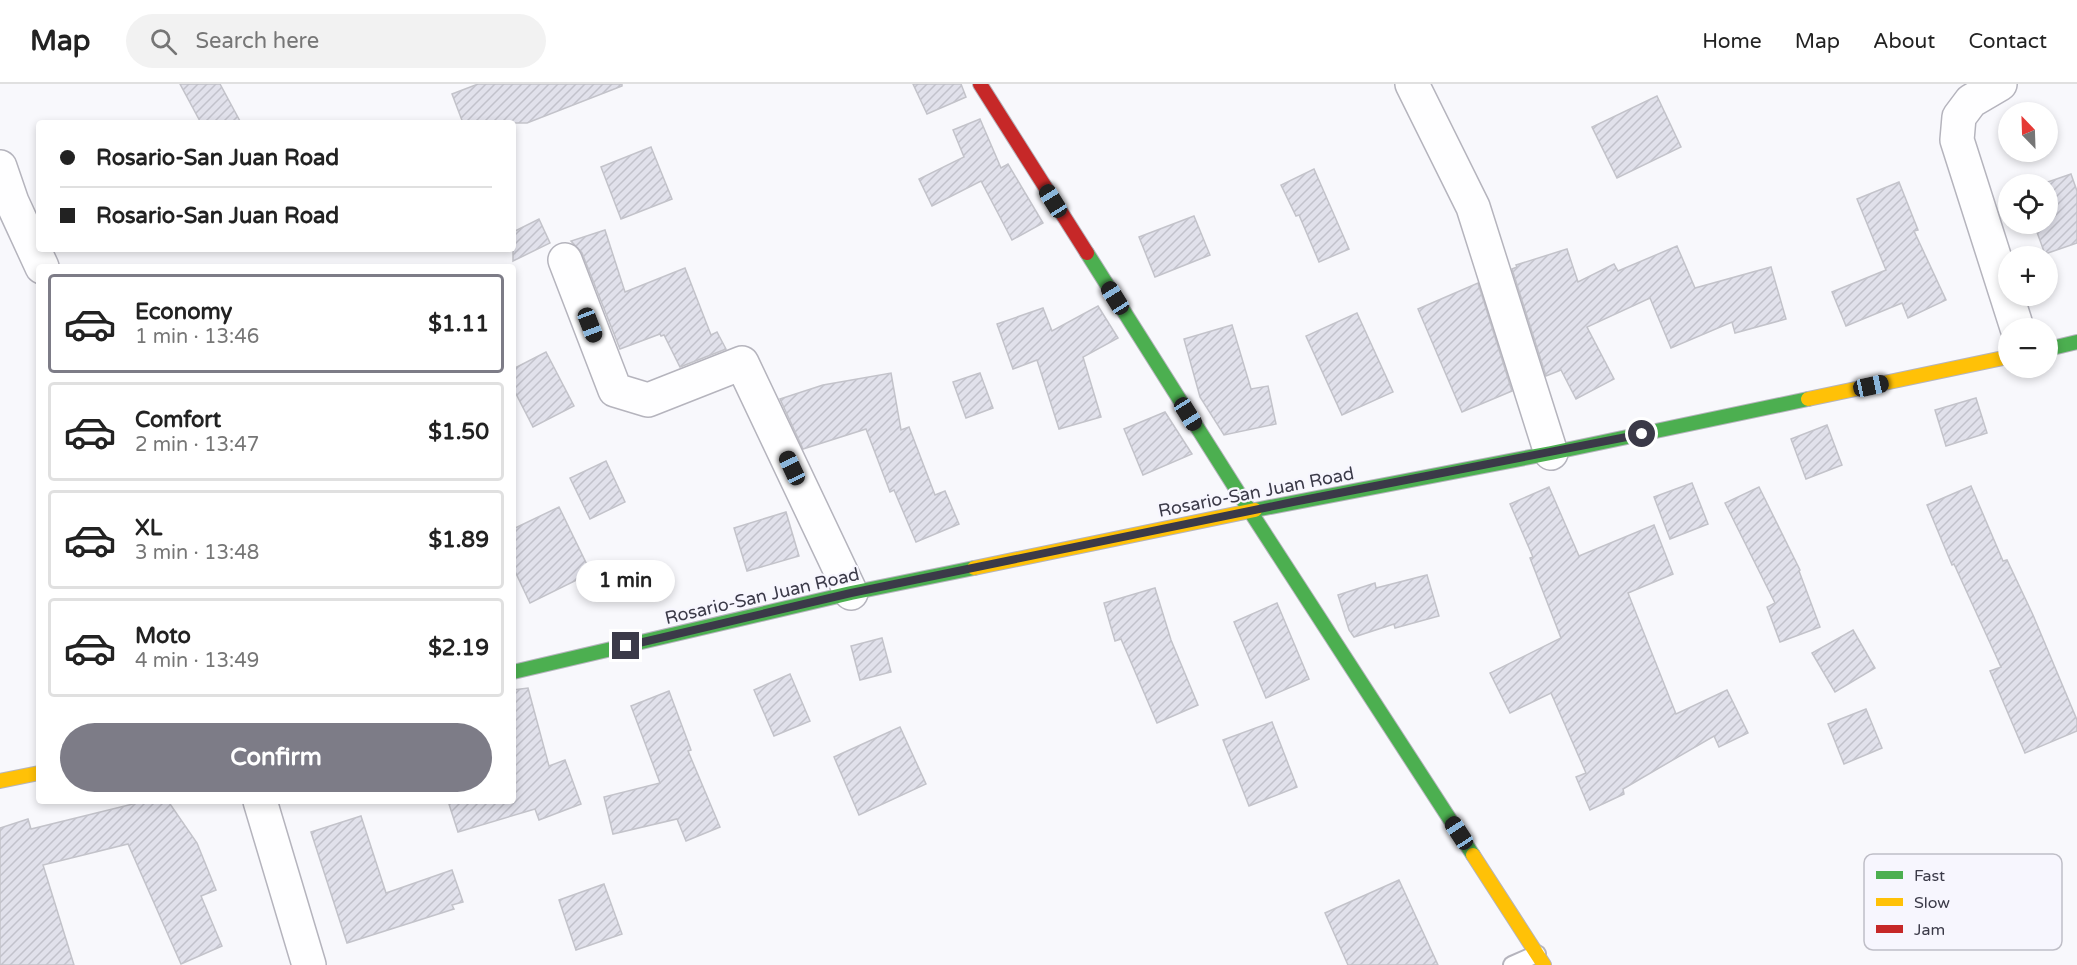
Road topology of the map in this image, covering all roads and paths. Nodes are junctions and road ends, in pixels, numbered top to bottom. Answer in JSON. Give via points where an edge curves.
{"nodes":[{"id":1,"x":980,"y":84,"type":"edge"},
{"id":2,"x":1412,"y":84,"type":"edge"},
{"id":3,"x":2000,"y":84,"type":"edge"},
{"id":4,"x":0,"y":167,"type":"edge"},
{"id":5,"x":565,"y":260,"type":"dead end"},
{"id":6,"x":41,"y":264,"type":"edge"},
{"id":7,"x":2013,"y":318,"type":"edge"},
{"id":8,"x":2077,"y":342,"type":"edge"},
{"id":9,"x":2058,"y":347,"type":"edge"},
{"id":10,"x":1998,"y":359,"type":"edge"},
{"id":11,"x":1551,"y":453,"type":"junction"},
{"id":12,"x":1250,"y":511,"type":"junction"},
{"id":13,"x":851,"y":593,"type":"junction"},
{"id":14,"x":516,"y":671,"type":"edge"},
{"id":15,"x":36,"y":774,"type":"edge"},
{"id":16,"x":0,"y":781,"type":"edge"},
{"id":17,"x":261,"y":804,"type":"edge"},
{"id":18,"x":1540,"y":959,"type":"edge"},
{"id":19,"x":309,"y":965,"type":"edge"},
{"id":20,"x":1512,"y":965,"type":"edge"}],
"edges":[{"from":1,"to":12,"type":"main road"},
{"from":2,"to":11,"type":"street","via":[[1473,207]]},
{"from":3,"to":7,"type":"street","via":[[1971,101],[1959,117],[1957,140]]},
{"from":4,"to":6,"type":"street"},
{"from":5,"to":13,"type":"street","via":[[615,390],[648,400],[742,363]]},
{"from":8,"to":9,"type":"main road"},
{"from":10,"to":11,"type":"main road","name":"Rosario-San Juan Road"},
{"from":11,"to":12,"type":"main road","name":"Rosario-San Juan Road"},
{"from":12,"to":13,"type":"main road","name":"Rosario-San Juan Road"},
{"from":12,"to":18,"type":"main road"},
{"from":13,"to":14,"type":"main road","name":"Rosario-San Juan Road"},
{"from":15,"to":16,"type":"main road"},
{"from":17,"to":19,"type":"street"},
{"from":18,"to":20,"type":"lane"}]}
